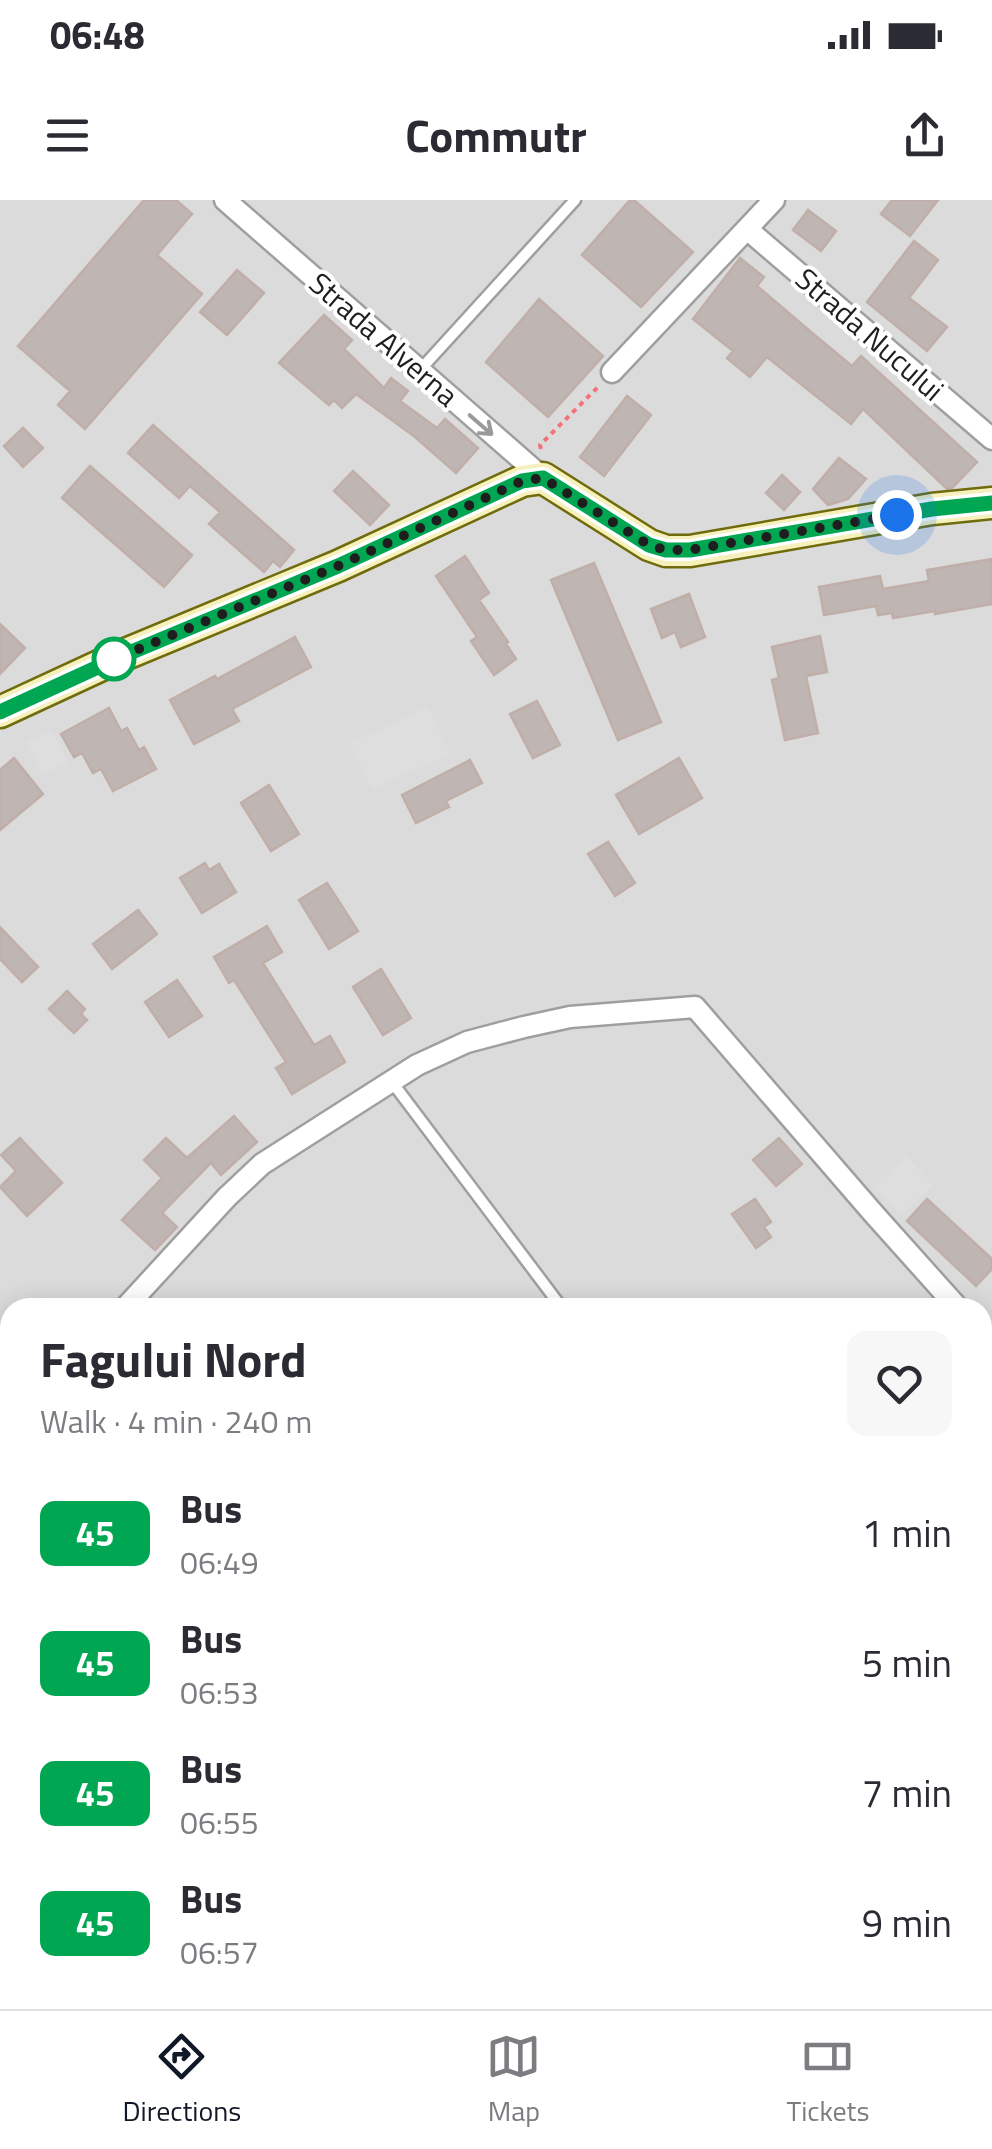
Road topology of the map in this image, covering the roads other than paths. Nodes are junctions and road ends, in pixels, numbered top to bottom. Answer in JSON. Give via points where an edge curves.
{"nodes":[{"id":1,"x":225,"y":200,"type":"edge"},
{"id":2,"x":575,"y":200,"type":"edge"},
{"id":3,"x":774,"y":200,"type":"edge"},
{"id":4,"x":748,"y":229,"type":"junction"},
{"id":5,"x":420,"y":371,"type":"junction"},
{"id":6,"x":612,"y":372,"type":"road end"},
{"id":7,"x":992,"y":440,"type":"edge"},
{"id":8,"x":543,"y":478,"type":"junction"},
{"id":9,"x":992,"y":503,"type":"edge"},
{"id":10,"x":0,"y":712,"type":"edge"},
{"id":11,"x":391,"y":1081,"type":"junction"},
{"id":12,"x":134,"y":1298,"type":"edge"},
{"id":13,"x":554,"y":1298,"type":"edge"},
{"id":14,"x":949,"y":1298,"type":"edge"}],
"edges":[{"from":1,"to":5,"type":"street","name":"Strada Alverna"},
{"from":2,"to":5,"type":"lane"},
{"from":3,"to":4,"type":"street"},
{"from":4,"to":6,"type":"street"},
{"from":4,"to":7,"type":"street","name":"Strada Nucului"},
{"from":5,"to":8,"type":"street","name":"Strada Alverna","one_way":true},
{"from":8,"to":9,"type":"street","via":[[627,533],[666,550]]},
{"from":8,"to":10,"type":"street","via":[[522,481]]},
{"from":11,"to":12,"type":"street","via":[[262,1164]]},
{"from":11,"to":13,"type":"lane"},
{"from":11,"to":14,"type":"street","via":[[467,1042],[524,1027],[696,1007]]}]}
